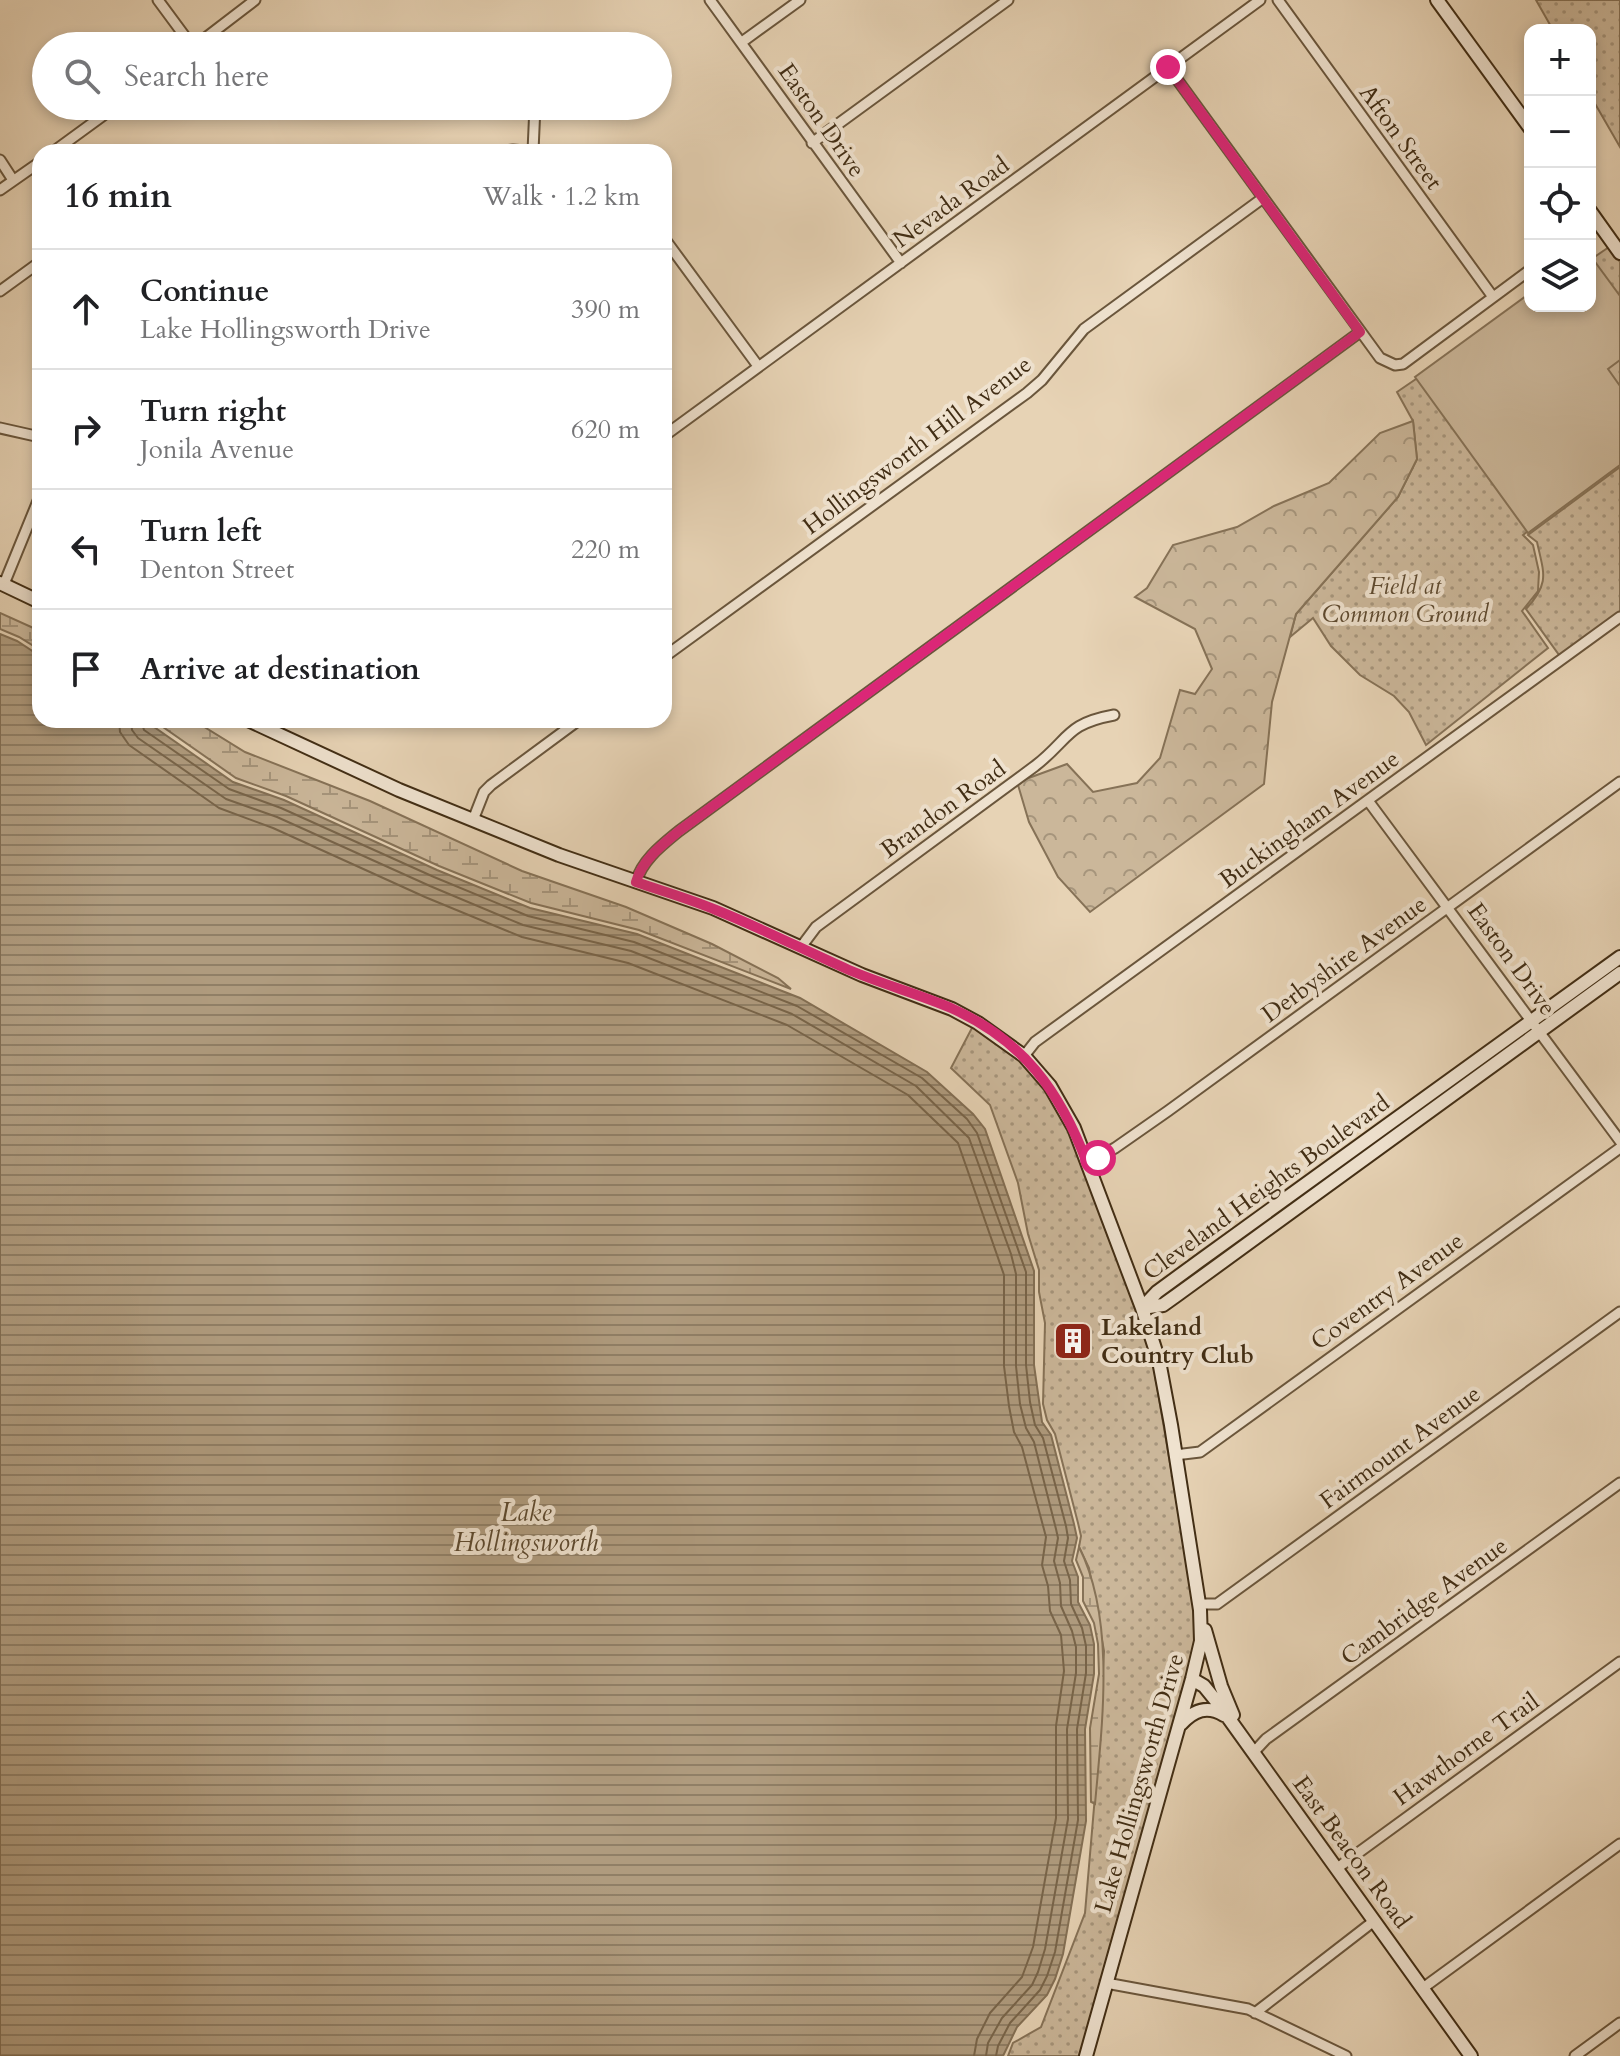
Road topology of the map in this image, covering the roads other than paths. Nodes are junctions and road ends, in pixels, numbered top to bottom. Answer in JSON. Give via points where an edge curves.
{"nodes":[{"id":1,"x":158,"y":0,"type":"edge"},
{"id":2,"x":255,"y":0,"type":"edge"},
{"id":3,"x":710,"y":0,"type":"edge"},
{"id":4,"x":800,"y":0,"type":"edge"},
{"id":5,"x":1008,"y":0,"type":"edge"},
{"id":6,"x":1260,"y":0,"type":"edge"},
{"id":7,"x":1278,"y":0,"type":"edge"},
{"id":8,"x":1437,"y":0,"type":"edge"},
{"id":9,"x":183,"y":32,"type":"edge"},
{"id":10,"x":213,"y":32,"type":"edge"},
{"id":11,"x":742,"y":42,"type":"junction"},
{"id":12,"x":1168,"y":67,"type":"junction"},
{"id":13,"x":97,"y":120,"type":"edge"},
{"id":14,"x":535,"y":120,"type":"edge"},
{"id":15,"x":1524,"y":120,"type":"edge"},
{"id":16,"x":812,"y":143,"type":"junction"},
{"id":17,"x":64,"y":144,"type":"edge"},
{"id":18,"x":536,"y":144,"type":"edge"},
{"id":19,"x":0,"y":160,"type":"edge"},
{"id":20,"x":32,"y":167,"type":"edge"},
{"id":21,"x":13,"y":180,"type":"junction"},
{"id":22,"x":0,"y":190,"type":"edge"},
{"id":23,"x":1263,"y":198,"type":"junction"},
{"id":24,"x":1596,"y":224,"type":"edge"},
{"id":25,"x":672,"y":249,"type":"edge"},
{"id":26,"x":1620,"y":253,"type":"edge"},
{"id":27,"x":901,"y":263,"type":"junction"},
{"id":28,"x":32,"y":268,"type":"edge"},
{"id":29,"x":1524,"y":274,"type":"edge"},
{"id":30,"x":0,"y":291,"type":"edge"},
{"id":31,"x":1493,"y":297,"type":"junction"},
{"id":32,"x":1360,"y":332,"type":"junction"},
{"id":33,"x":758,"y":366,"type":"junction"},
{"id":34,"x":0,"y":428,"type":"edge"},
{"id":35,"x":672,"y":430,"type":"edge"},
{"id":36,"x":32,"y":435,"type":"edge"},
{"id":37,"x":32,"y":515,"type":"edge"},
{"id":38,"x":2,"y":584,"type":"edge"},
{"id":39,"x":32,"y":598,"type":"edge"},
{"id":40,"x":1620,"y":617,"type":"edge"},
{"id":41,"x":672,"y":651,"type":"edge"},
{"id":42,"x":1114,"y":715,"type":"dead end"},
{"id":43,"x":568,"y":728,"type":"edge"},
{"id":44,"x":267,"y":729,"type":"edge"},
{"id":45,"x":1620,"y":782,"type":"edge"},
{"id":46,"x":1369,"y":802,"type":"junction"},
{"id":47,"x":473,"y":820,"type":"junction"},
{"id":48,"x":636,"y":882,"type":"junction"},
{"id":49,"x":1450,"y":908,"type":"junction"},
{"id":50,"x":801,"y":947,"type":"junction"},
{"id":51,"x":1620,"y":957,"type":"edge"},
{"id":52,"x":1620,"y":973,"type":"edge"},
{"id":53,"x":1536,"y":1026,"type":"junction"},
{"id":54,"x":1024,"y":1056,"type":"junction"},
{"id":55,"x":1620,"y":1141,"type":"edge"},
{"id":56,"x":1620,"y":1148,"type":"edge"},
{"id":57,"x":1087,"y":1163,"type":"junction"},
{"id":58,"x":1142,"y":1308,"type":"junction"},
{"id":59,"x":1620,"y":1312,"type":"edge"},
{"id":60,"x":1175,"y":1455,"type":"junction"},
{"id":61,"x":1620,"y":1483,"type":"edge"},
{"id":62,"x":1200,"y":1607,"type":"junction"},
{"id":63,"x":1620,"y":1662,"type":"edge"},
{"id":64,"x":1192,"y":1679,"type":"junction"},
{"id":65,"x":1227,"y":1716,"type":"junction"},
{"id":66,"x":1179,"y":1726,"type":"junction"},
{"id":67,"x":1237,"y":1730,"type":"junction"},
{"id":68,"x":1253,"y":1753,"type":"junction"},
{"id":69,"x":1620,"y":1844,"type":"edge"},
{"id":70,"x":1336,"y":1869,"type":"junction"},
{"id":71,"x":1374,"y":1921,"type":"junction"},
{"id":72,"x":1106,"y":1983,"type":"junction"},
{"id":73,"x":1423,"y":1988,"type":"junction"},
{"id":74,"x":1255,"y":2013,"type":"junction"},
{"id":75,"x":1620,"y":2023,"type":"edge"},
{"id":76,"x":1465,"y":2054,"type":"edge"},
{"id":77,"x":1086,"y":2056,"type":"edge"},
{"id":78,"x":1346,"y":2056,"type":"edge"},
{"id":79,"x":1575,"y":2056,"type":"edge"}],
"edges":[{"from":1,"to":9,"type":"street"},
{"from":2,"to":10,"type":"street"},
{"from":3,"to":11,"type":"street","name":"Easton Drive"},
{"from":4,"to":11,"type":"street"},
{"from":5,"to":16,"type":"street"},
{"from":6,"to":12,"type":"street","name":"Nevada Road"},
{"from":7,"to":31,"type":"street","name":"Afton Street"},
{"from":8,"to":15,"type":"street"},
{"from":11,"to":16,"type":"street","name":"Easton Drive"},
{"from":12,"to":23,"type":"street"},
{"from":12,"to":27,"type":"street","name":"Nevada Road"},
{"from":13,"to":17,"type":"street"},
{"from":14,"to":18,"type":"street"},
{"from":16,"to":27,"type":"street","name":"Easton Drive"},
{"from":19,"to":21,"type":"street"},
{"from":20,"to":21,"type":"street"},
{"from":21,"to":22,"type":"street"},
{"from":23,"to":32,"type":"street"},
{"from":23,"to":41,"type":"street","name":"Hollingsworth Hill Avenue","via":[[1084,329],[1027,393]]},
{"from":24,"to":26,"type":"street"},
{"from":25,"to":33,"type":"street"},
{"from":27,"to":33,"type":"street","name":"Nevada Road"},
{"from":28,"to":30,"type":"street"},
{"from":29,"to":31,"type":"street"},
{"from":31,"to":32,"type":"street","via":[[1403,364],[1380,358]]},
{"from":32,"to":48,"type":"street","via":[[679,831],[659,847]]},
{"from":33,"to":35,"type":"street","name":"Nevada Road"},
{"from":34,"to":36,"type":"street"},
{"from":37,"to":38,"type":"street"},
{"from":38,"to":39,"type":"street"},
{"from":40,"to":46,"type":"street","name":"Buckingham Avenue"},
{"from":42,"to":50,"type":"street","name":"Brandon Road","via":[[1070,730],[1055,751],[816,927]]},
{"from":43,"to":47,"type":"street","via":[[491,785]]},
{"from":44,"to":47,"type":"street","name":"Lake Hollingsworth Drive"},
{"from":45,"to":49,"type":"street","name":"Derbyshire Avenue"},
{"from":46,"to":49,"type":"street","name":"Easton Drive"},
{"from":46,"to":54,"type":"street","name":"Buckingham Avenue","via":[[1035,1042]]},
{"from":47,"to":48,"type":"street","name":"Lake Hollingsworth Drive"},
{"from":48,"to":50,"type":"street","name":"Lake Hollingsworth Drive","via":[[713,908]]},
{"from":49,"to":53,"type":"street","name":"Easton Drive"},
{"from":49,"to":57,"type":"street","name":"Derbyshire Avenue","via":[[1126,1141]]},
{"from":50,"to":54,"type":"street","name":"Lake Hollingsworth Drive","via":[[952,1009]]},
{"from":51,"to":53,"type":"street","name":"Cleveland Heights Boulevard"},
{"from":52,"to":53,"type":"street","name":"Cleveland Heights Boulevard"},
{"from":53,"to":55,"type":"street","name":"Easton Drive"},
{"from":53,"to":58,"type":"street","name":"Cleveland Heights Boulevard","via":[[1170,1300]]},
{"from":54,"to":57,"type":"street","name":"Lake Hollingsworth Drive","via":[[1061,1103]]},
{"from":56,"to":60,"type":"street","name":"Coventry Avenue","via":[[1200,1452]]},
{"from":57,"to":58,"type":"street","name":"Lake Hollingsworth Drive"},
{"from":58,"to":60,"type":"street","name":"Lake Hollingsworth Drive","via":[[1159,1361]]},
{"from":59,"to":62,"type":"street","name":"Fairmount Avenue","via":[[1217,1604]]},
{"from":60,"to":62,"type":"street","name":"Lake Hollingsworth Drive"},
{"from":61,"to":68,"type":"street","name":"Cambridge Avenue"},
{"from":62,"to":64,"type":"street","name":"Lake Hollingsworth Drive","via":[[1201,1641]]},
{"from":62,"to":67,"type":"street"},
{"from":63,"to":70,"type":"street","name":"Hawthorne Trail"},
{"from":64,"to":65,"type":"street","name":"East Beacon Road"},
{"from":64,"to":66,"type":"street","name":"Lake Hollingsworth Drive"},
{"from":65,"to":66,"type":"street","via":[[1216,1710],[1197,1711]]},
{"from":65,"to":67,"type":"street","name":"East Beacon Road"},
{"from":66,"to":72,"type":"street","name":"Lake Hollingsworth Drive"},
{"from":67,"to":68,"type":"street","name":"East Beacon Road"},
{"from":68,"to":70,"type":"street","name":"East Beacon Road"},
{"from":69,"to":73,"type":"street"},
{"from":70,"to":71,"type":"street","name":"East Beacon Road"},
{"from":71,"to":73,"type":"street","name":"East Beacon Road"},
{"from":71,"to":74,"type":"street"},
{"from":72,"to":74,"type":"street"},
{"from":72,"to":77,"type":"street","name":"Lake Hollingsworth Drive"},
{"from":73,"to":76,"type":"street","name":"East Beacon Road"},
{"from":74,"to":78,"type":"street"},
{"from":75,"to":79,"type":"street"}]}
